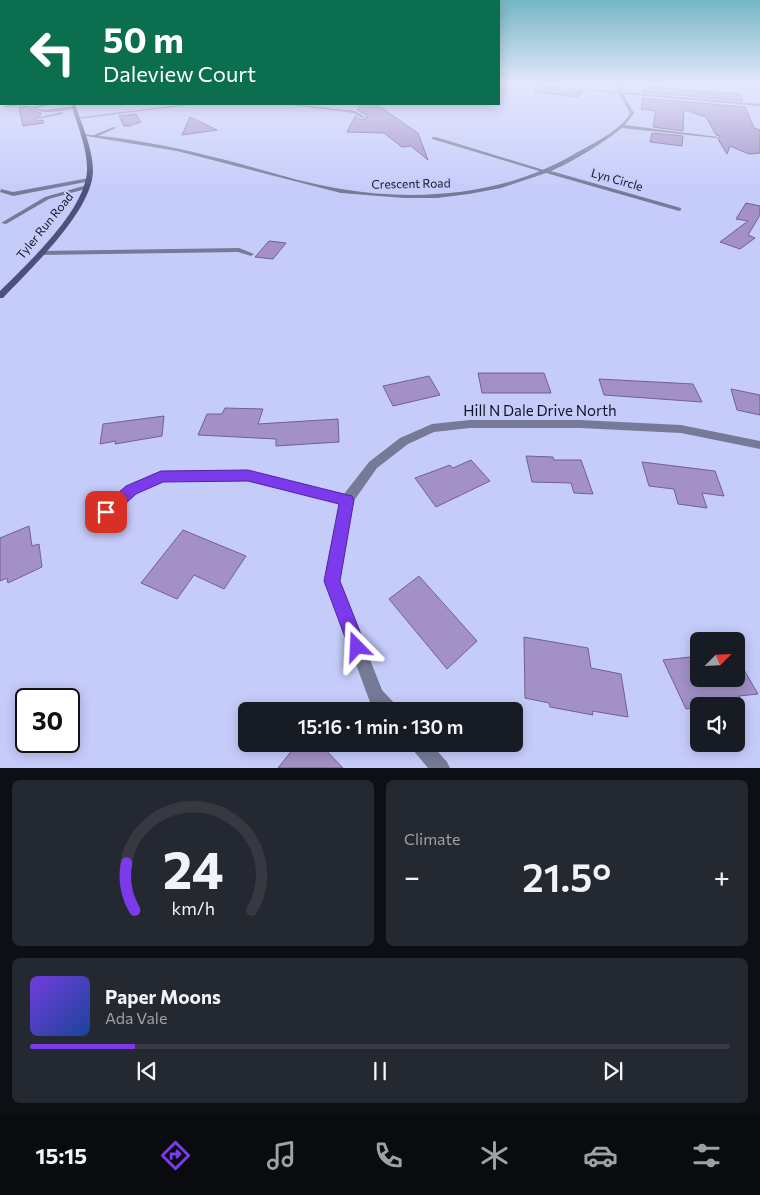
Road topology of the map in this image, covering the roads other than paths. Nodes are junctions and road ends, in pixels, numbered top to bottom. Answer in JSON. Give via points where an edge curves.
{"nodes":[{"id":1,"x":77,"y":118,"type":"edge"},
{"id":2,"x":629,"y":119,"type":"edge"},
{"id":3,"x":621,"y":126,"type":"junction"},
{"id":4,"x":114,"y":128,"type":"dead end"},
{"id":5,"x":82,"y":135,"type":"junction"},
{"id":6,"x":94,"y":136,"type":"junction"},
{"id":7,"x":716,"y":137,"type":"dead end"},
{"id":8,"x":434,"y":138,"type":"dead end"},
{"id":9,"x":548,"y":172,"type":"junction"},
{"id":10,"x":88,"y":184,"type":"junction"},
{"id":11,"x":1,"y":192,"type":"dead end"},
{"id":12,"x":679,"y":209,"type":"dead end"},
{"id":13,"x":4,"y":223,"type":"dead end"},
{"id":14,"x":40,"y":253,"type":"junction"},
{"id":15,"x":251,"y":254,"type":"dead end"},
{"id":16,"x":0,"y":296,"type":"edge"},
{"id":17,"x":760,"y":445,"type":"edge"},
{"id":18,"x":347,"y":500,"type":"junction"},
{"id":19,"x":106,"y":512,"type":"dead end"},
{"id":20,"x":382,"y":702,"type":"edge"},
{"id":21,"x":426,"y":752,"type":"edge"},
{"id":22,"x":441,"y":768,"type":"edge"}],
"edges":[{"from":1,"to":5,"type":"street"},
{"from":2,"to":3,"type":"street"},
{"from":3,"to":7,"type":"street"},
{"from":3,"to":9,"type":"street","name":"Crescent Road","via":[[575,158]]},
{"from":4,"to":6,"type":"lane"},
{"from":5,"to":6,"type":"street","name":"Crescent Road"},
{"from":5,"to":10,"type":"street","via":[[90,172]]},
{"from":6,"to":9,"type":"street","name":"Crescent Road","via":[[167,148],[316,186],[378,196],[462,193],[507,185]]},
{"from":8,"to":9,"type":"lane"},
{"from":9,"to":12,"type":"street","name":"Lyn Circle"},
{"from":10,"to":11,"type":"lane","via":[[50,185],[13,194]]},
{"from":10,"to":13,"type":"lane","via":[[46,198]]},
{"from":10,"to":14,"type":"street","name":"Tyler Run Road","via":[[82,200]]},
{"from":14,"to":15,"type":"lane","via":[[239,250]]},
{"from":14,"to":16,"type":"street","name":"Tyler Run Road"},
{"from":17,"to":18,"type":"street","name":"Hill N Dale Drive North","via":[[681,429],[580,424],[470,424],[432,428],[404,441],[373,464]]},
{"from":18,"to":19,"type":"street","via":[[248,476],[161,476],[131,490]]},
{"from":18,"to":20,"type":"street","via":[[332,581],[376,696]]},
{"from":21,"to":22,"type":"street"}]}
